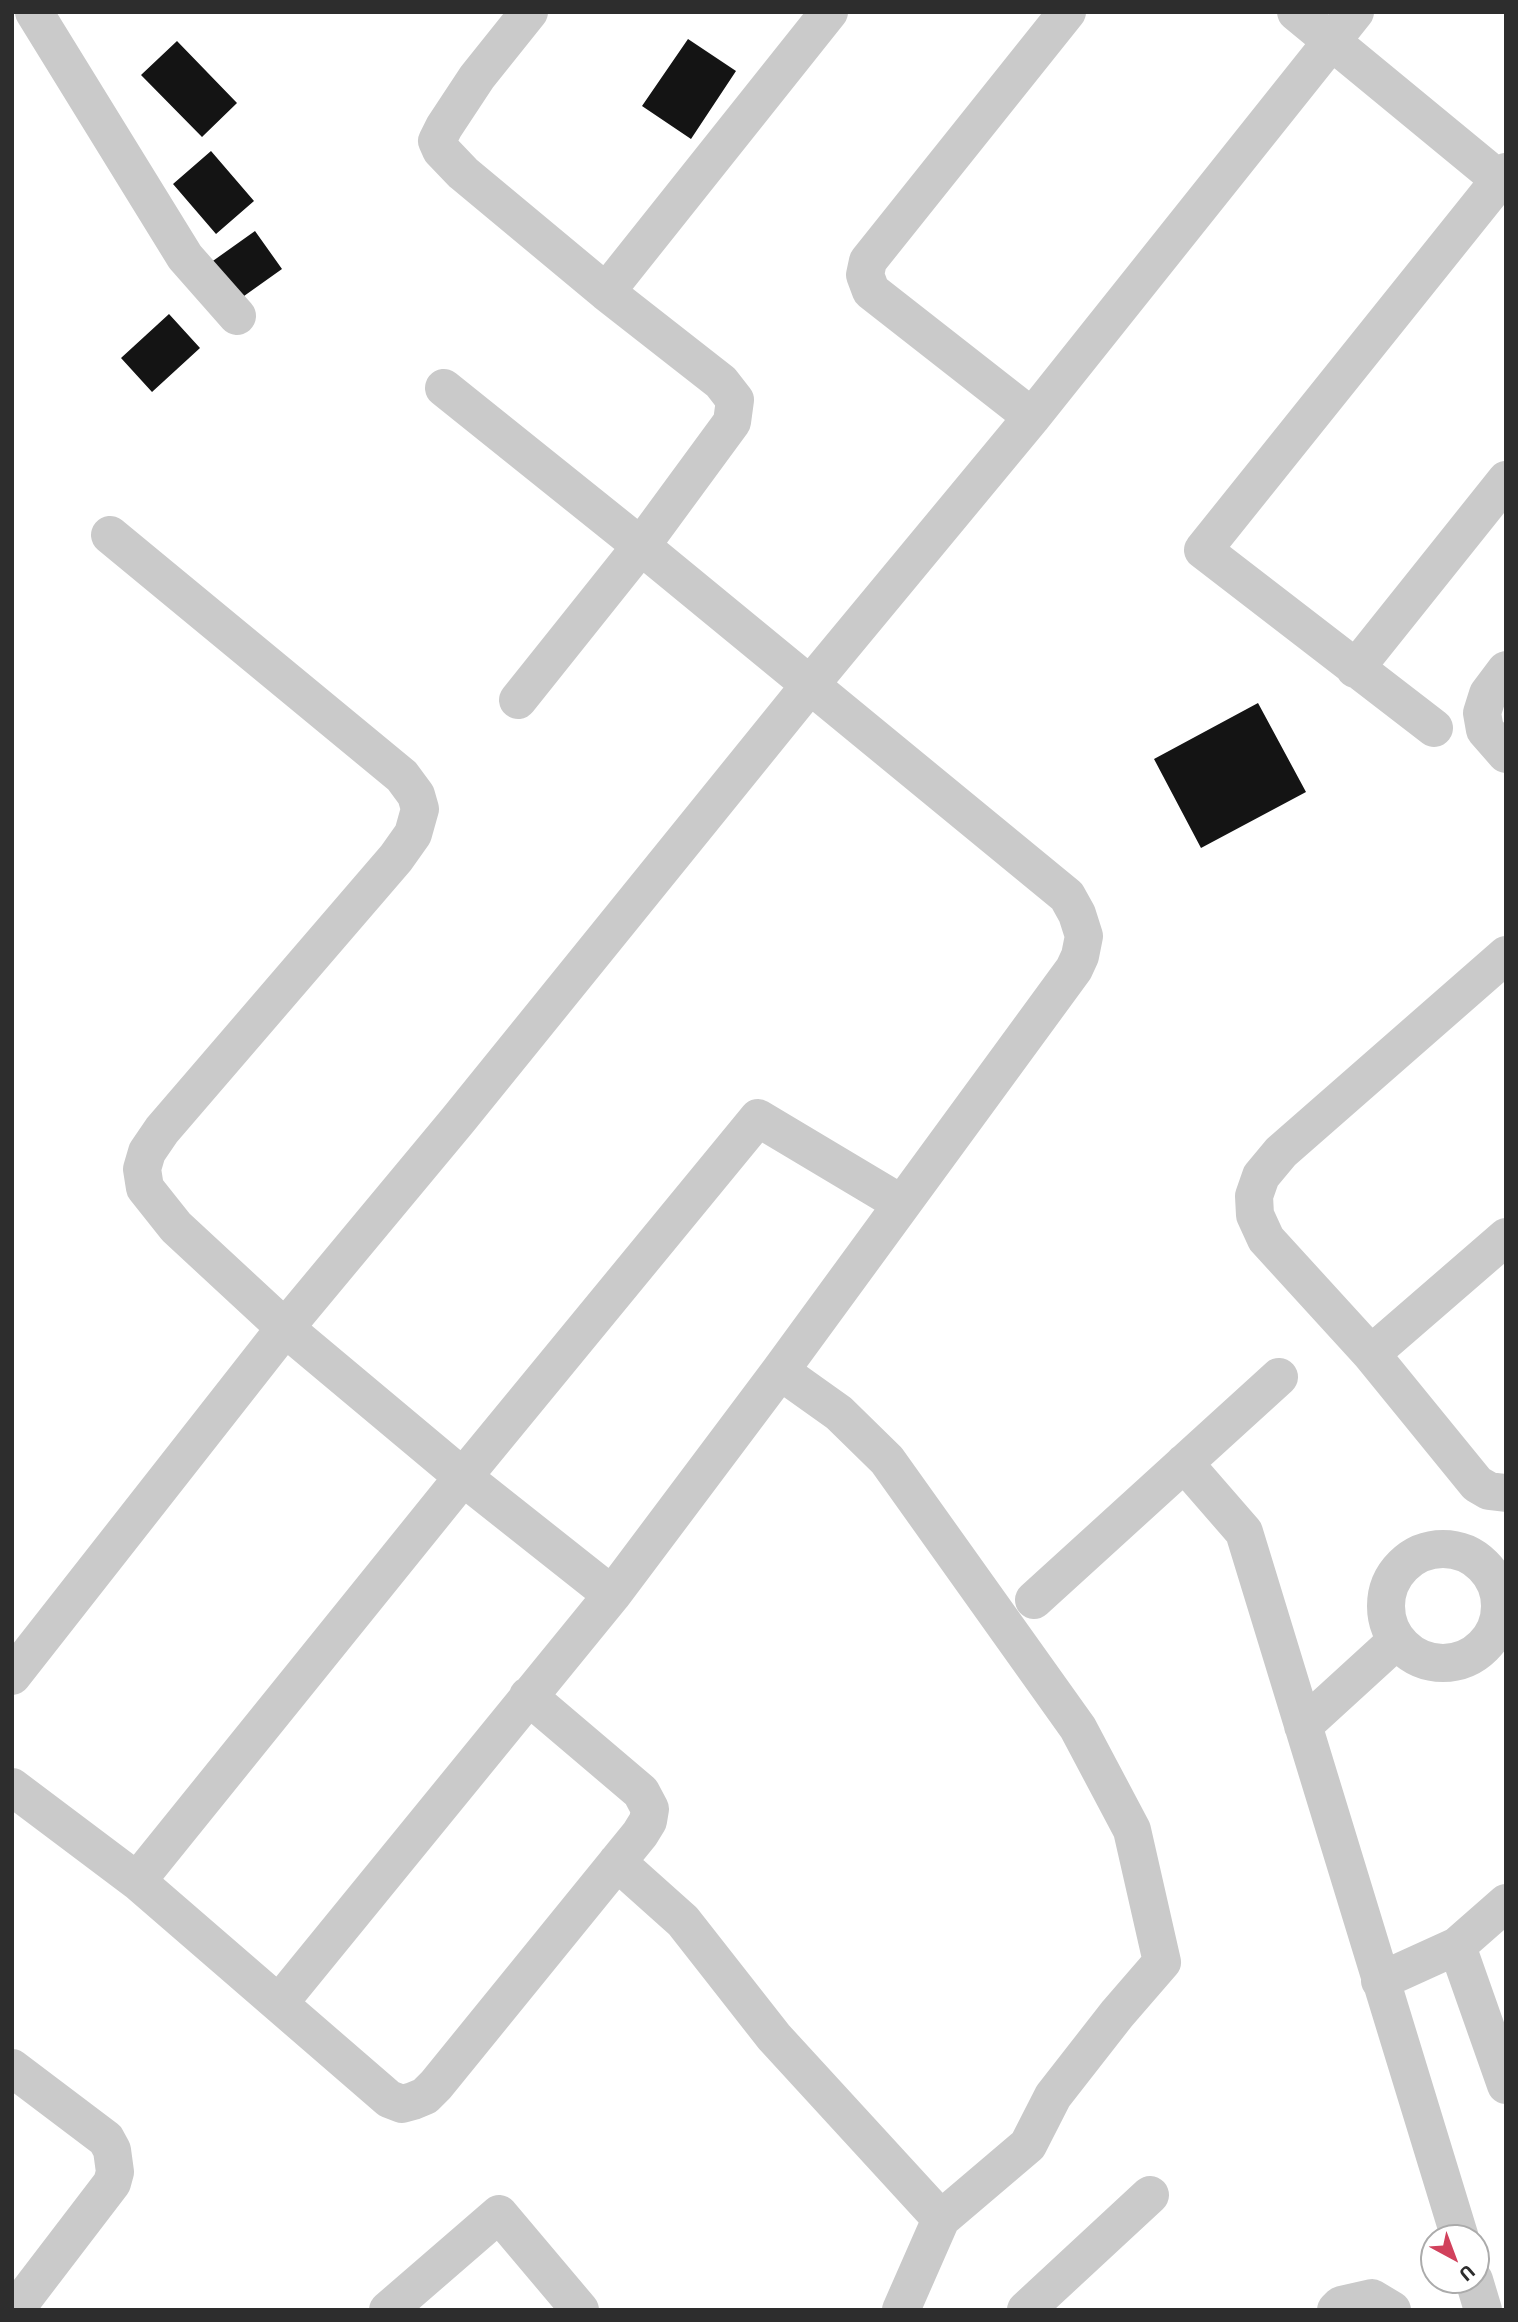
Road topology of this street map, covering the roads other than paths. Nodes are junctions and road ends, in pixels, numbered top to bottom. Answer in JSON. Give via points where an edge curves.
{"nodes":[{"id":1,"x":34,"y":12,"type":"edge"},
{"id":2,"x":528,"y":12,"type":"edge"},
{"id":3,"x":829,"y":12,"type":"edge"},
{"id":4,"x":1067,"y":12,"type":"edge"},
{"id":5,"x":1296,"y":12,"type":"edge"},
{"id":6,"x":1355,"y":12,"type":"edge"},
{"id":7,"x":1332,"y":41,"type":"junction"},
{"id":8,"x":1504,"y":179,"type":"edge"},
{"id":9,"x":606,"y":292,"type":"junction"},
{"id":10,"x":237,"y":316,"type":"dead end"},
{"id":11,"x":444,"y":388,"type":"dead end"},
{"id":12,"x":1032,"y":417,"type":"junction"},
{"id":13,"x":1506,"y":480,"type":"edge"},
{"id":14,"x":110,"y":535,"type":"dead end"},
{"id":15,"x":641,"y":546,"type":"junction"},
{"id":16,"x":1355,"y":669,"type":"junction"},
{"id":17,"x":1506,"y":670,"type":"edge"},
{"id":18,"x":810,"y":685,"type":"junction"},
{"id":19,"x":517,"y":700,"type":"dead end"},
{"id":20,"x":1434,"y":728,"type":"dead end"},
{"id":21,"x":1506,"y":754,"type":"edge"},
{"id":22,"x":1506,"y":955,"type":"edge"},
{"id":23,"x":902,"y":1204,"type":"junction"},
{"id":24,"x":1506,"y":1237,"type":"edge"},
{"id":25,"x":285,"y":1328,"type":"junction"},
{"id":26,"x":1371,"y":1354,"type":"junction"},
{"id":27,"x":780,"y":1371,"type":"junction"},
{"id":28,"x":1279,"y":1377,"type":"dead end"},
{"id":29,"x":1184,"y":1463,"type":"junction"},
{"id":30,"x":463,"y":1476,"type":"junction"},
{"id":31,"x":1506,"y":1493,"type":"edge"},
{"id":32,"x":1496,"y":1561,"type":"edge"},
{"id":33,"x":612,"y":1595,"type":"junction"},
{"id":34,"x":1034,"y":1600,"type":"dead end"},
{"id":35,"x":1396,"y":1641,"type":"junction"},
{"id":36,"x":12,"y":1676,"type":"edge"},
{"id":37,"x":528,"y":1696,"type":"junction"},
{"id":38,"x":1303,"y":1726,"type":"junction"},
{"id":39,"x":12,"y":1787,"type":"edge"},
{"id":40,"x":617,"y":1862,"type":"junction"},
{"id":41,"x":137,"y":1881,"type":"junction"},
{"id":42,"x":1506,"y":1903,"type":"edge"},
{"id":43,"x":1457,"y":1946,"type":"junction"},
{"id":44,"x":1380,"y":1981,"type":"junction"},
{"id":45,"x":279,"y":2003,"type":"junction"},
{"id":46,"x":12,"y":2068,"type":"edge"},
{"id":47,"x":1506,"y":2085,"type":"edge"},
{"id":48,"x":1150,"y":2195,"type":"dead end"},
{"id":49,"x":941,"y":2219,"type":"junction"},
{"id":50,"x":1456,"y":2224,"type":"edge"},
{"id":51,"x":15,"y":2310,"type":"edge"},
{"id":52,"x":388,"y":2310,"type":"edge"},
{"id":53,"x":580,"y":2310,"type":"edge"},
{"id":54,"x":901,"y":2310,"type":"edge"},
{"id":55,"x":1026,"y":2310,"type":"edge"},
{"id":56,"x":1336,"y":2310,"type":"edge"},
{"id":57,"x":1392,"y":2310,"type":"edge"}],
"edges":[{"from":1,"to":10,"type":"street","via":[[185,257]]},
{"from":2,"to":9,"type":"street","via":[[477,77],[437,141],[463,173]]},
{"from":3,"to":9,"type":"street"},
{"from":4,"to":12,"type":"street","via":[[868,261],[865,275],[871,291]]},
{"from":5,"to":7,"type":"street"},
{"from":6,"to":7,"type":"street"},
{"from":7,"to":8,"type":"street"},
{"from":7,"to":12,"type":"street"},
{"from":8,"to":16,"type":"street","via":[[1203,550]]},
{"from":9,"to":15,"type":"street","via":[[721,382],[735,400],[732,422]]},
{"from":11,"to":15,"type":"street"},
{"from":12,"to":18,"type":"street"},
{"from":13,"to":16,"type":"street"},
{"from":14,"to":25,"type":"street","via":[[394,769],[416,795],[420,809],[413,835],[396,858],[162,1130],[142,1169],[145,1188],[176,1227]]},
{"from":15,"to":18,"type":"street"},
{"from":15,"to":19,"type":"street"},
{"from":16,"to":20,"type":"street"},
{"from":17,"to":21,"type":"street","via":[[1488,694],[1482,713],[1485,730]]},
{"from":18,"to":23,"type":"street","via":[[1067,896],[1084,936],[1074,969]]},
{"from":18,"to":25,"type":"street"},
{"from":22,"to":26,"type":"street","via":[[1281,1152],[1261,1176],[1254,1196],[1255,1215],[1266,1238]]},
{"from":23,"to":27,"type":"street"},
{"from":23,"to":30,"type":"street","via":[[758,1118]]},
{"from":24,"to":26,"type":"street"},
{"from":25,"to":30,"type":"street"},
{"from":25,"to":36,"type":"street"},
{"from":26,"to":31,"type":"street","via":[[1477,1484]]},
{"from":27,"to":33,"type":"street"},
{"from":27,"to":49,"type":"street","via":[[839,1413],[887,1460],[1078,1728],[1132,1830],[1162,1962],[1054,2096],[1028,2145]]},
{"from":28,"to":29,"type":"street"},
{"from":29,"to":34,"type":"street"},
{"from":29,"to":38,"type":"street","via":[[1244,1532]]},
{"from":30,"to":33,"type":"street"},
{"from":30,"to":41,"type":"street"},
{"from":32,"to":35,"type":"street","via":[[1433,1549],[1407,1560],[1389,1585],[1385,1614]]},
{"from":32,"to":35,"type":"street","via":[[1500,1618],[1488,1642],[1467,1658],[1441,1664],[1416,1658]]},
{"from":33,"to":37,"type":"street"},
{"from":35,"to":38,"type":"street"},
{"from":37,"to":40,"type":"street","via":[[641,1793],[650,1809],[640,1834]]},
{"from":37,"to":45,"type":"street"},
{"from":38,"to":44,"type":"street"},
{"from":39,"to":41,"type":"street"},
{"from":40,"to":45,"type":"street","via":[[425,2096],[402,2104],[389,2099]]},
{"from":40,"to":49,"type":"street","via":[[683,1921],[774,2037]]},
{"from":41,"to":45,"type":"street"},
{"from":42,"to":43,"type":"street"},
{"from":43,"to":44,"type":"street"},
{"from":43,"to":47,"type":"street"},
{"from":44,"to":50,"type":"street"},
{"from":46,"to":51,"type":"street","via":[[106,2139],[115,2172],[112,2183]]},
{"from":48,"to":55,"type":"street"},
{"from":49,"to":54,"type":"street"},
{"from":52,"to":53,"type":"street","via":[[499,2214]]},
{"from":56,"to":57,"type":"street","via":[[1372,2298]]}]}
